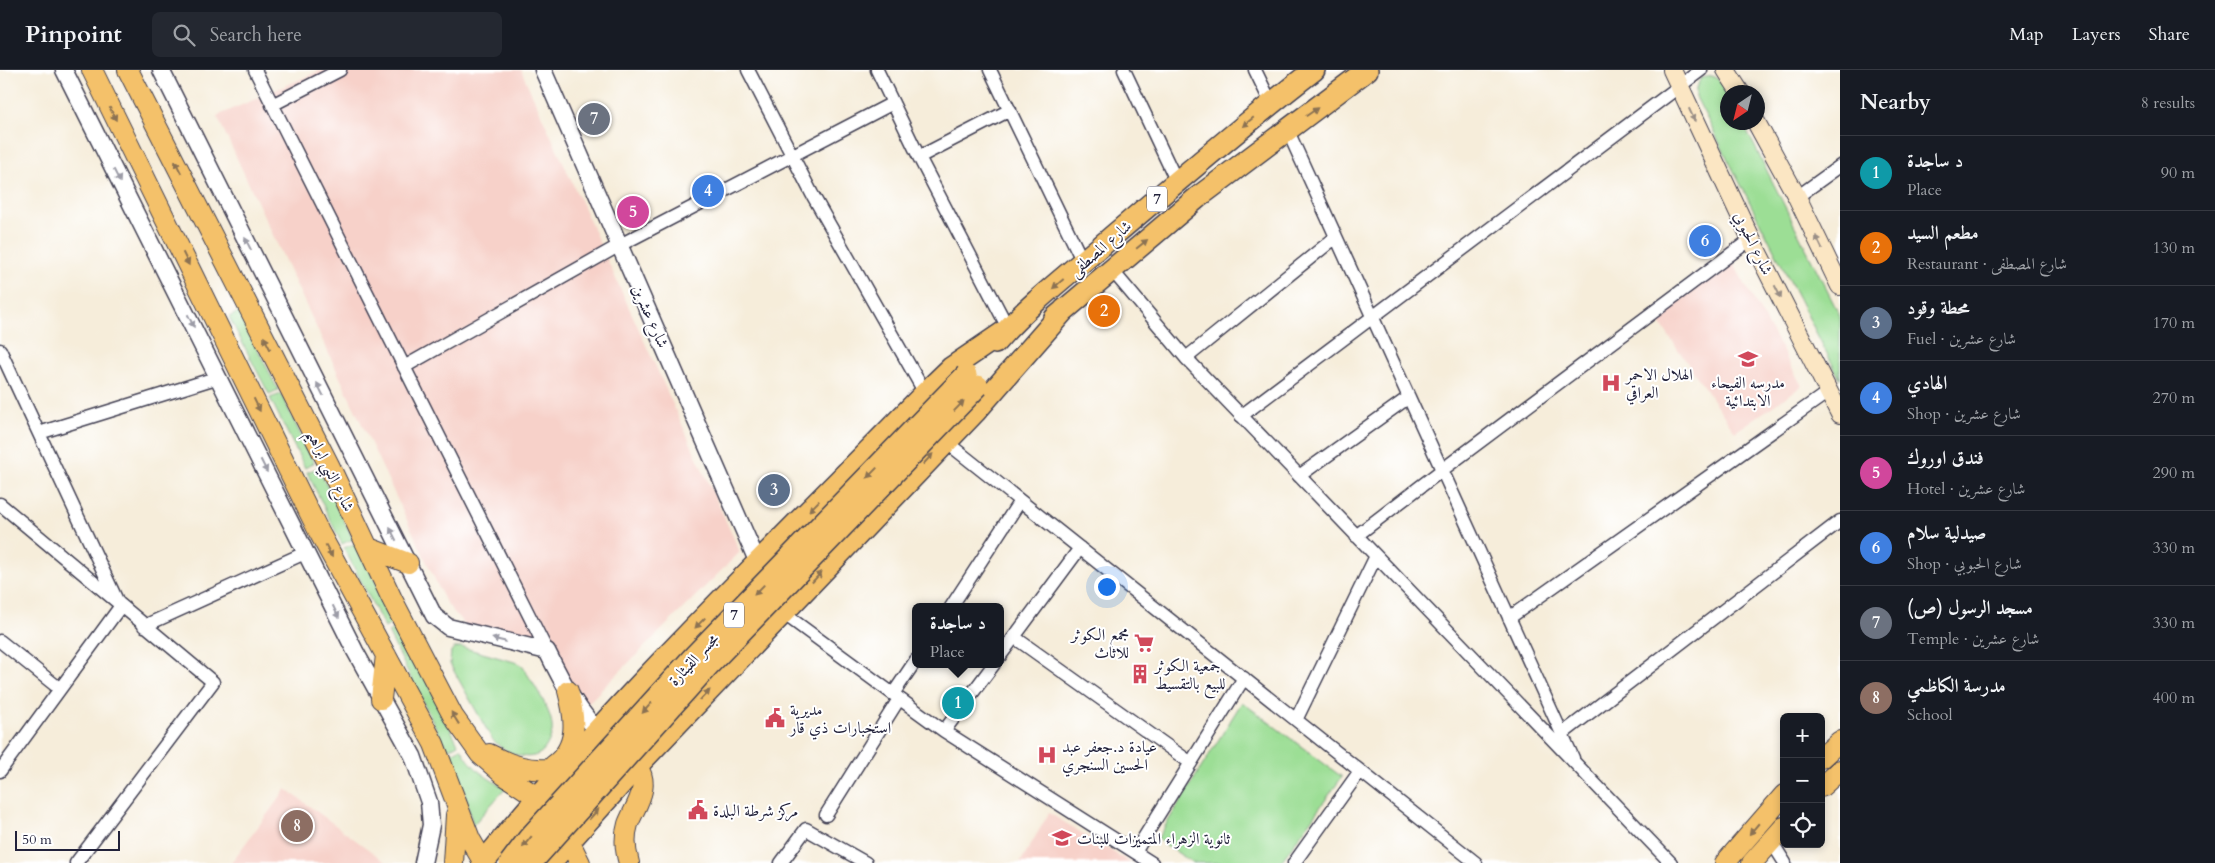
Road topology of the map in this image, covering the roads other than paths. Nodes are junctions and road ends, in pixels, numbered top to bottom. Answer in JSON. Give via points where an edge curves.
{"nodes":[{"id":1,"x":64,"y":70,"type":"edge"},
{"id":2,"x":92,"y":70,"type":"edge"},
{"id":3,"x":128,"y":70,"type":"edge"},
{"id":4,"x":161,"y":70,"type":"edge"},
{"id":5,"x":255,"y":70,"type":"edge"},
{"id":6,"x":340,"y":70,"type":"edge"},
{"id":7,"x":543,"y":70,"type":"edge"},
{"id":8,"x":748,"y":70,"type":"edge"},
{"id":9,"x":877,"y":70,"type":"edge"},
{"id":10,"x":990,"y":70,"type":"edge"},
{"id":11,"x":1124,"y":70,"type":"edge"},
{"id":12,"x":1255,"y":70,"type":"edge"},
{"id":13,"x":1314,"y":70,"type":"edge"},
{"id":14,"x":1367,"y":70,"type":"edge"},
{"id":15,"x":1701,"y":70,"type":"edge"},
{"id":16,"x":1726,"y":70,"type":"edge"},
{"id":17,"x":1676,"y":78,"type":"edge"},
{"id":18,"x":1736,"y":85,"type":"edge"},
{"id":19,"x":893,"y":103,"type":"junction"},
{"id":20,"x":1270,"y":103,"type":"junction"},
{"id":21,"x":272,"y":105,"type":"junction"},
{"id":22,"x":1010,"y":110,"type":"junction"},
{"id":23,"x":1287,"y":129,"type":"junction"},
{"id":24,"x":1760,"y":130,"type":"edge"},
{"id":25,"x":792,"y":154,"type":"junction"},
{"id":26,"x":919,"y":157,"type":"junction"},
{"id":27,"x":1840,"y":166,"type":"edge"},
{"id":28,"x":1177,"y":182,"type":"junction"},
{"id":29,"x":188,"y":188,"type":"junction"},
{"id":30,"x":1797,"y":197,"type":"junction"},
{"id":31,"x":159,"y":204,"type":"junction"},
{"id":32,"x":1336,"y":237,"type":"junction"},
{"id":33,"x":1751,"y":239,"type":"junction"},
{"id":34,"x":620,"y":245,"type":"junction"},
{"id":35,"x":1083,"y":262,"type":"junction"},
{"id":36,"x":1111,"y":269,"type":"junction"},
{"id":37,"x":1840,"y":286,"type":"edge"},
{"id":38,"x":1065,"y":309,"type":"junction"},
{"id":39,"x":1372,"y":317,"type":"junction"},
{"id":40,"x":1006,"y":330,"type":"junction"},
{"id":41,"x":0,"y":350,"type":"edge"},
{"id":42,"x":1186,"y":358,"type":"junction"},
{"id":43,"x":404,"y":367,"type":"junction"},
{"id":44,"x":219,"y":377,"type":"junction"},
{"id":45,"x":972,"y":380,"type":"junction"},
{"id":46,"x":1828,"y":392,"type":"junction"},
{"id":47,"x":925,"y":393,"type":"junction"},
{"id":48,"x":1409,"y":397,"type":"junction"},
{"id":49,"x":1840,"y":414,"type":"edge"},
{"id":50,"x":1241,"y":416,"type":"junction"},
{"id":51,"x":39,"y":433,"type":"junction"},
{"id":52,"x":945,"y":441,"type":"junction"},
{"id":53,"x":1442,"y":470,"type":"junction"},
{"id":54,"x":1299,"y":476,"type":"junction"},
{"id":55,"x":1020,"y":501,"type":"junction"},
{"id":56,"x":0,"y":504,"type":"edge"},
{"id":57,"x":1840,"y":521,"type":"edge"},
{"id":58,"x":1356,"y":536,"type":"junction"},
{"id":59,"x":368,"y":548,"type":"junction"},
{"id":60,"x":1080,"y":548,"type":"junction"},
{"id":61,"x":306,"y":552,"type":"junction"},
{"id":62,"x":1376,"y":556,"type":"junction"},
{"id":63,"x":408,"y":563,"type":"junction"},
{"id":64,"x":758,"y":563,"type":"junction"},
{"id":65,"x":953,"y":603,"type":"edge"},
{"id":66,"x":120,"y":607,"type":"junction"},
{"id":67,"x":783,"y":613,"type":"junction"},
{"id":68,"x":1509,"y":618,"type":"junction"},
{"id":69,"x":144,"y":626,"type":"junction"},
{"id":70,"x":1014,"y":637,"type":"junction"},
{"id":71,"x":0,"y":641,"type":"edge"},
{"id":72,"x":547,"y":651,"type":"junction"},
{"id":73,"x":1004,"y":651,"type":"edge"},
{"id":74,"x":386,"y":655,"type":"junction"},
{"id":75,"x":912,"y":667,"type":"edge"},
{"id":76,"x":991,"y":668,"type":"edge"},
{"id":77,"x":1244,"y":678,"type":"junction"},
{"id":78,"x":60,"y":688,"type":"junction"},
{"id":79,"x":568,"y":690,"type":"junction"},
{"id":80,"x":896,"y":696,"type":"junction"},
{"id":81,"x":381,"y":699,"type":"junction"},
{"id":82,"x":1296,"y":720,"type":"junction"},
{"id":83,"x":944,"y":731,"type":"junction"},
{"id":84,"x":598,"y":732,"type":"junction"},
{"id":85,"x":1562,"y":734,"type":"junction"},
{"id":86,"x":1840,"y":741,"type":"edge"},
{"id":87,"x":475,"y":747,"type":"junction"},
{"id":88,"x":1825,"y":754,"type":"edge"},
{"id":89,"x":572,"y":760,"type":"junction"},
{"id":90,"x":1191,"y":763,"type":"junction"},
{"id":91,"x":637,"y":766,"type":"junction"},
{"id":92,"x":1577,"y":767,"type":"junction"},
{"id":93,"x":542,"y":770,"type":"junction"},
{"id":94,"x":1840,"y":770,"type":"edge"},
{"id":95,"x":0,"y":771,"type":"edge"},
{"id":96,"x":1360,"y":771,"type":"junction"},
{"id":97,"x":1825,"y":783,"type":"edge"},
{"id":98,"x":538,"y":797,"type":"junction"},
{"id":99,"x":1780,"y":801,"type":"edge"},
{"id":100,"x":456,"y":806,"type":"junction"},
{"id":101,"x":826,"y":815,"type":"dead end"},
{"id":102,"x":1778,"y":834,"type":"edge"},
{"id":103,"x":570,"y":841,"type":"junction"},
{"id":104,"x":1135,"y":852,"type":"junction"},
{"id":105,"x":76,"y":863,"type":"edge"},
{"id":106,"x":423,"y":863,"type":"edge"},
{"id":107,"x":454,"y":863,"type":"edge"},
{"id":108,"x":483,"y":863,"type":"edge"},
{"id":109,"x":510,"y":863,"type":"edge"},
{"id":110,"x":531,"y":863,"type":"edge"},
{"id":111,"x":550,"y":863,"type":"edge"},
{"id":112,"x":580,"y":863,"type":"edge"},
{"id":113,"x":629,"y":863,"type":"edge"},
{"id":114,"x":781,"y":863,"type":"edge"},
{"id":115,"x":866,"y":863,"type":"edge"},
{"id":116,"x":1152,"y":863,"type":"edge"},
{"id":117,"x":1294,"y":863,"type":"edge"},
{"id":118,"x":1476,"y":863,"type":"edge"},
{"id":119,"x":1671,"y":863,"type":"edge"},
{"id":120,"x":1725,"y":863,"type":"edge"},
{"id":121,"x":1752,"y":863,"type":"edge"},
{"id":122,"x":1785,"y":863,"type":"edge"}],
"edges":[{"from":1,"to":44,"type":"street","one_way":true},
{"from":2,"to":31,"type":"main road","one_way":true},
{"from":29,"to":3,"type":"main road","name":"شارع النبي ابراهيم","one_way":true},
{"from":63,"to":4,"type":"street","one_way":true},
{"from":5,"to":21,"type":"street"},
{"from":6,"to":21,"type":"street"},
{"from":7,"to":34,"type":"street","name":"شارع عشرين"},
{"from":8,"to":25,"type":"street"},
{"from":9,"to":19,"type":"street"},
{"from":10,"to":22,"type":"street"},
{"from":11,"to":28,"type":"street"},
{"from":12,"to":20,"type":"street"},
{"from":13,"to":20,"type":"highway","name":"شارع المصطفى","number":"7"},
{"from":23,"to":14,"type":"highway","name":"شارع المصطفى","number":"7","one_way":true},
{"from":15,"to":17,"type":"street"},
{"from":16,"to":18,"type":"main road"},
{"from":17,"to":33,"type":"main road","name":"شارع الحبوبي","one_way":true},
{"from":17,"to":39,"type":"street"},
{"from":19,"to":25,"type":"street"},
{"from":19,"to":26,"type":"street"},
{"from":20,"to":28,"type":"highway","name":"شارع المصطفى","number":"7","one_way":true},
{"from":21,"to":43,"type":"street"},
{"from":22,"to":26,"type":"street"},
{"from":22,"to":35,"type":"street"},
{"from":23,"to":32,"type":"street"},
{"from":36,"to":23,"type":"highway","name":"شارع المصطفى","number":"7","one_way":true},
{"from":24,"to":30,"type":"main road"},
{"from":25,"to":34,"type":"street"},
{"from":25,"to":47,"type":"street"},
{"from":26,"to":40,"type":"street"},
{"from":27,"to":30,"type":"street"},
{"from":28,"to":35,"type":"highway","name":"شارع المصطفى","number":"7"},
{"from":29,"to":31,"type":"main road"},
{"from":59,"to":29,"type":"main road","name":"شارع النبي ابراهيم","one_way":true},
{"from":37,"to":30,"type":"main road","one_way":true},
{"from":31,"to":74,"type":"main road","one_way":true,"via":[[319,532]]},
{"from":32,"to":39,"type":"street"},
{"from":32,"to":42,"type":"street"},
{"from":33,"to":46,"type":"main road","name":"شارع الحبوبي","one_way":true},
{"from":33,"to":53,"type":"street"},
{"from":34,"to":43,"type":"street"},
{"from":34,"to":64,"type":"street","name":"شارع عشرين"},
{"from":35,"to":40,"type":"highway","name":"شارع المصطفى","number":"7","one_way":true},
{"from":36,"to":38,"type":"highway","name":"شارع المصطفى","number":"7"},
{"from":36,"to":42,"type":"street"},
{"from":38,"to":45,"type":"highway","number":"7"},
{"from":38,"to":52,"type":"highway"},
{"from":39,"to":48,"type":"street"},
{"from":39,"to":50,"type":"street"},
{"from":40,"to":45,"type":"highway","number":"7"},
{"from":40,"to":47,"type":"highway","via":[[951,368]]},
{"from":41,"to":51,"type":"street"},
{"from":42,"to":50,"type":"street"},
{"from":43,"to":72,"type":"street"},
{"from":44,"to":51,"type":"street"},
{"from":44,"to":61,"type":"street","one_way":true},
{"from":45,"to":109,"type":"highway","name":"مجسر القيثارة","number":"7","one_way":true,"bridge":true,"via":[[695,655]]},
{"from":110,"to":45,"type":"highway","name":"مجسر القيثارة","number":"7","one_way":true,"bridge":true},
{"from":46,"to":49,"type":"main road","name":"شارع الحبوبي"},
{"from":46,"to":68,"type":"street"},
{"from":47,"to":64,"type":"highway","one_way":true},
{"from":48,"to":53,"type":"street"},
{"from":48,"to":54,"type":"street"},
{"from":50,"to":54,"type":"street"},
{"from":51,"to":66,"type":"street"},
{"from":52,"to":55,"type":"street"},
{"from":67,"to":52,"type":"highway","one_way":true},
{"from":53,"to":58,"type":"street"},
{"from":53,"to":68,"type":"street"},
{"from":54,"to":58,"type":"street"},
{"from":55,"to":60,"type":"street"},
{"from":55,"to":65,"type":"street"},
{"from":56,"to":66,"type":"street"},
{"from":57,"to":85,"type":"street"},
{"from":58,"to":62,"type":"street"},
{"from":59,"to":63,"type":"main road"},
{"from":87,"to":59,"type":"main road","name":"شارع النبي ابراهيم","one_way":true,"via":[[453,716]]},
{"from":60,"to":70,"type":"street"},
{"from":60,"to":77,"type":"street"},
{"from":61,"to":69,"type":"street"},
{"from":61,"to":81,"type":"street","one_way":true},
{"from":62,"to":82,"type":"street"},
{"from":62,"to":92,"type":"street"},
{"from":72,"to":63,"type":"street","one_way":true,"via":[[440,623]]},
{"from":64,"to":84,"type":"highway","one_way":true},
{"from":66,"to":69,"type":"street"},
{"from":66,"to":78,"type":"street"},
{"from":67,"to":80,"type":"street"},
{"from":91,"to":67,"type":"highway","one_way":true},
{"from":68,"to":85,"type":"street"},
{"from":69,"to":105,"type":"street","via":[[213,682]]},
{"from":70,"to":73,"type":"street"},
{"from":70,"to":90,"type":"street"},
{"from":71,"to":78,"type":"street"},
{"from":72,"to":79,"type":"street"},
{"from":74,"to":81,"type":"main road"},
{"from":74,"to":100,"type":"main road","via":[[434,744]]},
{"from":75,"to":80,"type":"street"},
{"from":76,"to":83,"type":"street"},
{"from":77,"to":82,"type":"street"},
{"from":77,"to":90,"type":"street"},
{"from":78,"to":95,"type":"street"},
{"from":79,"to":84,"type":"street"},
{"from":79,"to":93,"type":"main road","via":[[575,729],[571,743],[560,761]]},
{"from":80,"to":83,"type":"street"},
{"from":80,"to":101,"type":"street"},
{"from":81,"to":106,"type":"street","via":[[412,756],[429,802],[431,825]]},
{"from":82,"to":96,"type":"street"},
{"from":83,"to":104,"type":"street"},
{"from":84,"to":89,"type":"highway"},
{"from":84,"to":91,"type":"street"},
{"from":85,"to":92,"type":"street"},
{"from":86,"to":88,"type":"main road"},
{"from":87,"to":93,"type":"main road","via":[[512,764]]},
{"from":87,"to":98,"type":"main road","name":"شارع النبي ابراهيم","via":[[504,775]]},
{"from":89,"to":93,"type":"main road","via":[[554,769]]},
{"from":89,"to":98,"type":"highway"},
{"from":90,"to":104,"type":"street"},
{"from":103,"to":91,"type":"highway","one_way":true},
{"from":91,"to":113,"type":"main road","via":[[644,788],[626,834]]},
{"from":92,"to":119,"type":"street"},
{"from":94,"to":97,"type":"main road"},
{"from":96,"to":117,"type":"street"},
{"from":96,"to":118,"type":"street"},
{"from":98,"to":103,"type":"main road","name":"شارع النبي ابراهيم"},
{"from":98,"to":108,"type":"highway"},
{"from":99,"to":120,"type":"main road","one_way":true},
{"from":100,"to":107,"type":"main road"},
{"from":100,"to":108,"type":"main road"},
{"from":102,"to":121,"type":"main road"},
{"from":102,"to":122,"type":"street"},
{"from":103,"to":111,"type":"highway"},
{"from":103,"to":112,"type":"main road","name":"شارع النبي ابراهيم"},
{"from":104,"to":116,"type":"street"},
{"from":114,"to":115,"type":"street","via":[[806,829]]}]}
